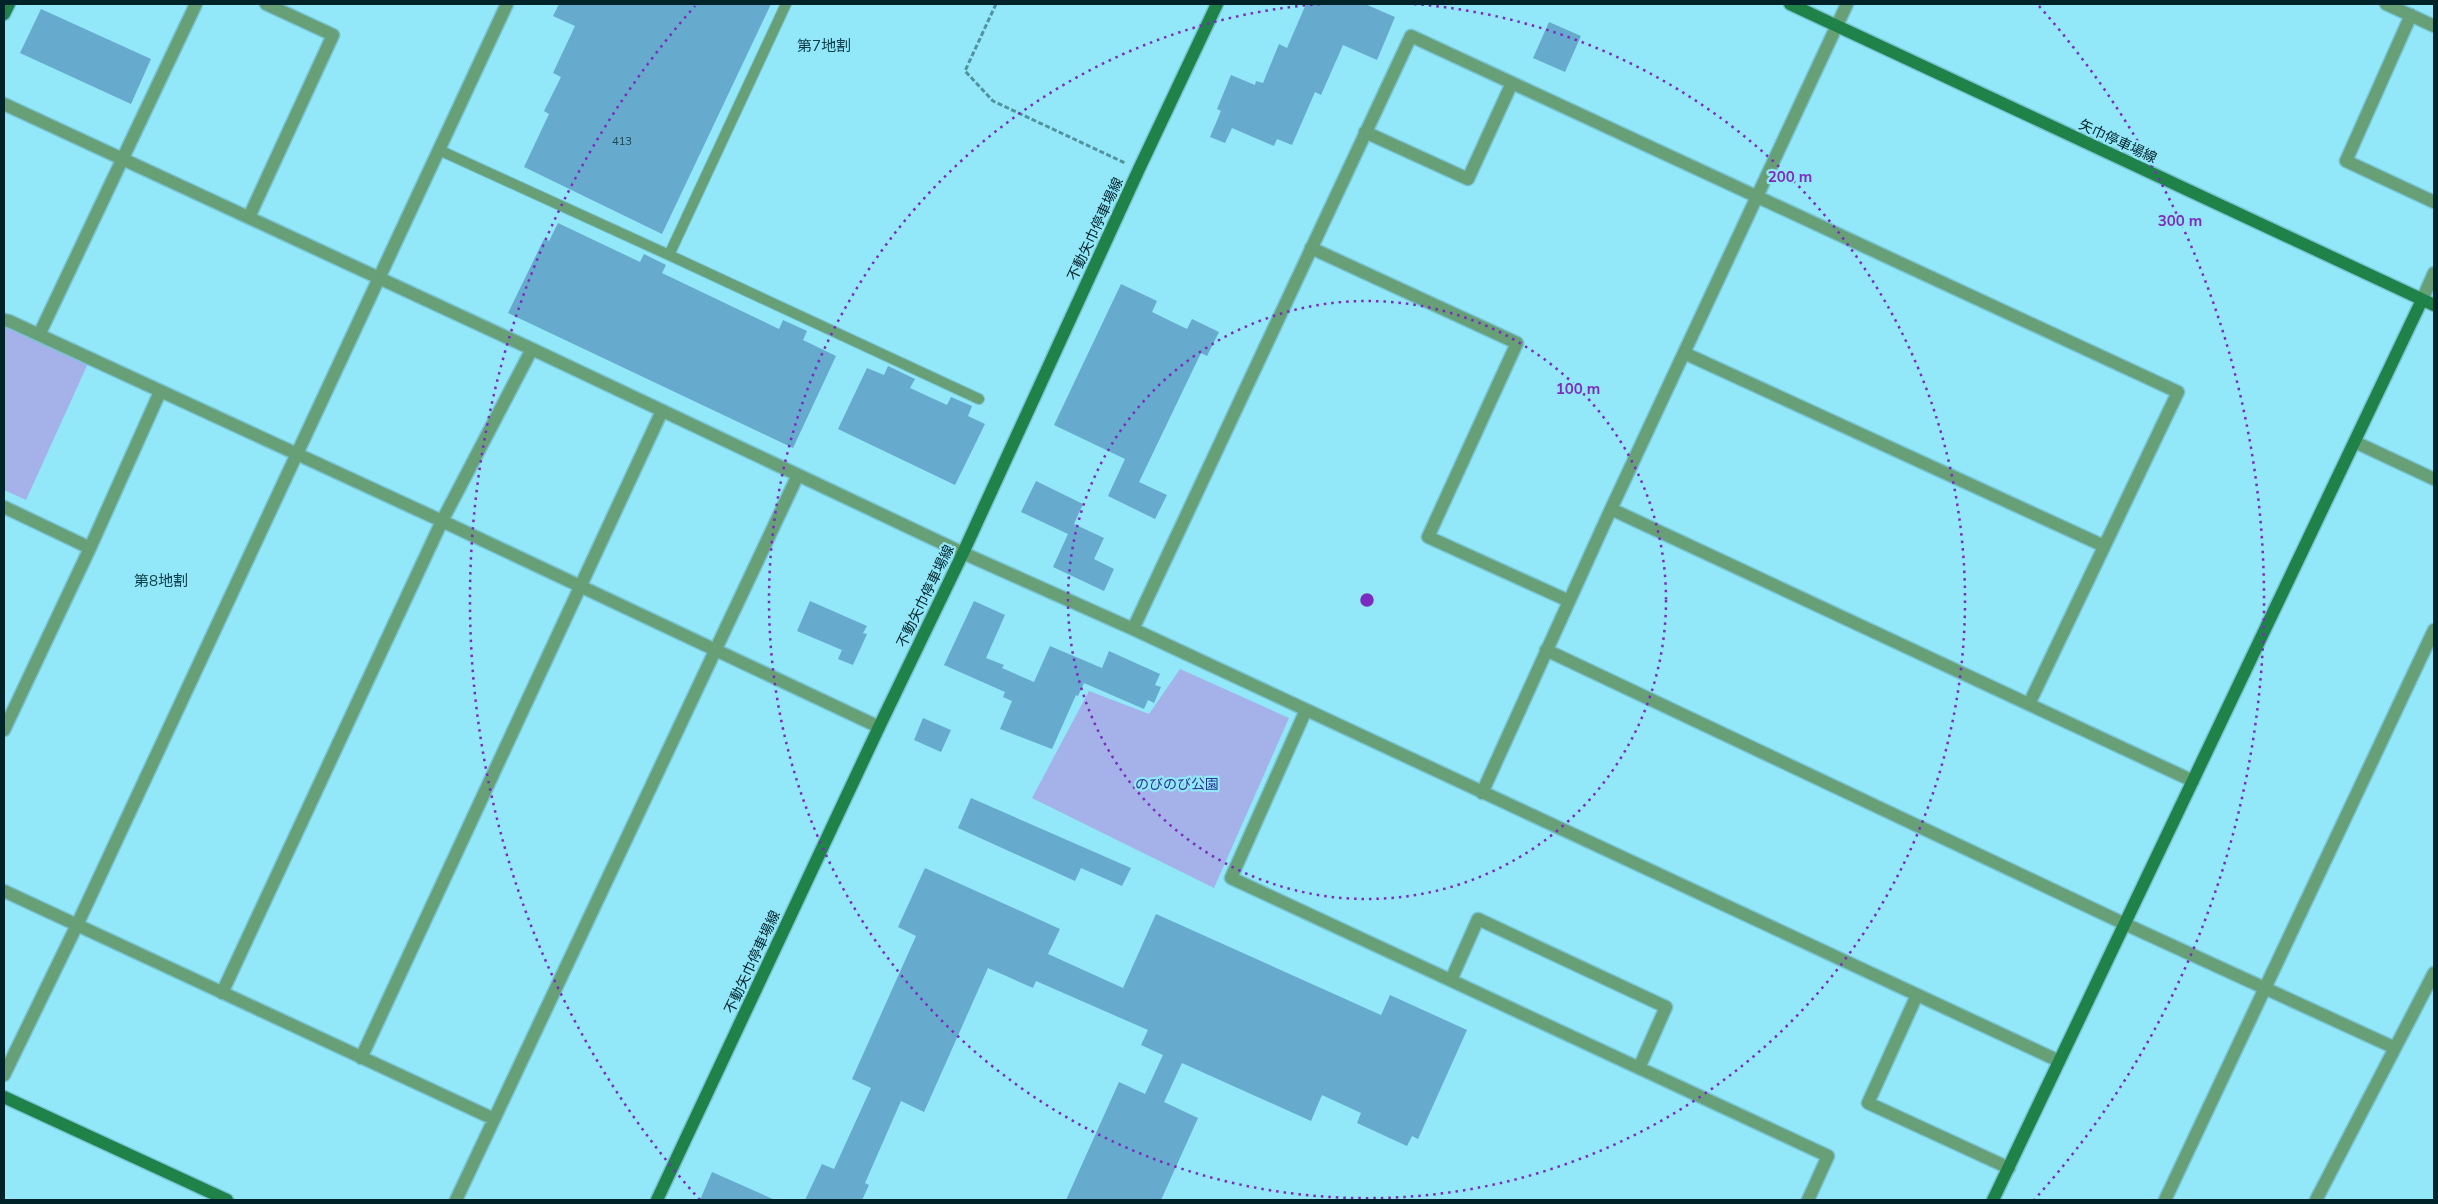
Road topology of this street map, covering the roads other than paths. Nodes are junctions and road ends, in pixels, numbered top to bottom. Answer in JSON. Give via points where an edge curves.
{"nodes":[{"id":1,"x":10,"y":4,"type":"edge"},
{"id":2,"x":196,"y":4,"type":"edge"},
{"id":3,"x":266,"y":4,"type":"edge"},
{"id":4,"x":507,"y":4,"type":"edge"},
{"id":5,"x":786,"y":4,"type":"edge"},
{"id":6,"x":1217,"y":4,"type":"edge"},
{"id":7,"x":1790,"y":4,"type":"edge"},
{"id":8,"x":1847,"y":4,"type":"edge"},
{"id":9,"x":2386,"y":4,"type":"edge"},
{"id":10,"x":4,"y":14,"type":"edge"},
{"id":11,"x":2411,"y":15,"type":"junction"},
{"id":12,"x":1837,"y":26,"type":"junction"},
{"id":13,"x":2434,"y":26,"type":"edge"},
{"id":14,"x":1512,"y":84,"type":"junction"},
{"id":15,"x":4,"y":104,"type":"edge"},
{"id":16,"x":1365,"y":132,"type":"junction"},
{"id":17,"x":439,"y":150,"type":"junction"},
{"id":18,"x":124,"y":159,"type":"junction"},
{"id":19,"x":1758,"y":198,"type":"junction"},
{"id":20,"x":2434,"y":202,"type":"edge"},
{"id":21,"x":249,"y":217,"type":"junction"},
{"id":22,"x":1311,"y":248,"type":"junction"},
{"id":23,"x":669,"y":255,"type":"junction"},
{"id":24,"x":2434,"y":273,"type":"edge"},
{"id":25,"x":379,"y":278,"type":"junction"},
{"id":26,"x":2428,"y":302,"type":"edge"},
{"id":27,"x":4,"y":320,"type":"edge"},
{"id":28,"x":39,"y":335,"type":"junction"},
{"id":29,"x":532,"y":349,"type":"junction"},
{"id":30,"x":1684,"y":353,"type":"junction"},
{"id":31,"x":160,"y":392,"type":"junction"},
{"id":32,"x":979,"y":399,"type":"dead end"},
{"id":33,"x":662,"y":411,"type":"junction"},
{"id":34,"x":2355,"y":442,"type":"junction"},
{"id":35,"x":297,"y":454,"type":"junction"},
{"id":36,"x":798,"y":475,"type":"junction"},
{"id":37,"x":2434,"y":479,"type":"edge"},
{"id":38,"x":4,"y":507,"type":"edge"},
{"id":39,"x":1610,"y":509,"type":"junction"},
{"id":40,"x":442,"y":521,"type":"junction"},
{"id":41,"x":2104,"y":546,"type":"junction"},
{"id":42,"x":90,"y":548,"type":"junction"},
{"id":43,"x":963,"y":553,"type":"junction"},
{"id":44,"x":580,"y":587,"type":"junction"},
{"id":45,"x":1569,"y":601,"type":"junction"},
{"id":46,"x":1133,"y":629,"type":"junction"},
{"id":47,"x":2434,"y":630,"type":"edge"},
{"id":48,"x":716,"y":650,"type":"junction"},
{"id":49,"x":1546,"y":650,"type":"junction"},
{"id":50,"x":2029,"y":704,"type":"junction"},
{"id":51,"x":1306,"y":710,"type":"junction"},
{"id":52,"x":879,"y":727,"type":"junction"},
{"id":53,"x":4,"y":730,"type":"edge"},
{"id":54,"x":2193,"y":781,"type":"junction"},
{"id":55,"x":1482,"y":793,"type":"junction"},
{"id":56,"x":4,"y":891,"type":"edge"},
{"id":57,"x":2125,"y":924,"type":"junction"},
{"id":58,"x":77,"y":925,"type":"junction"},
{"id":59,"x":2434,"y":973,"type":"edge"},
{"id":60,"x":1451,"y":980,"type":"junction"},
{"id":61,"x":2266,"y":988,"type":"junction"},
{"id":62,"x":222,"y":993,"type":"junction"},
{"id":63,"x":1917,"y":995,"type":"junction"},
{"id":64,"x":2395,"y":1048,"type":"junction"},
{"id":65,"x":361,"y":1058,"type":"junction"},
{"id":66,"x":2059,"y":1061,"type":"junction"},
{"id":67,"x":1639,"y":1068,"type":"junction"},
{"id":68,"x":4,"y":1075,"type":"edge"},
{"id":69,"x":4,"y":1096,"type":"edge"},
{"id":70,"x":494,"y":1119,"type":"junction"},
{"id":71,"x":2009,"y":1168,"type":"junction"},
{"id":72,"x":227,"y":1200,"type":"edge"},
{"id":73,"x":456,"y":1200,"type":"edge"},
{"id":74,"x":657,"y":1200,"type":"edge"},
{"id":75,"x":1808,"y":1200,"type":"edge"},
{"id":76,"x":1994,"y":1200,"type":"edge"},
{"id":77,"x":2165,"y":1200,"type":"edge"},
{"id":78,"x":2316,"y":1200,"type":"edge"}],
"edges":[{"from":1,"to":10,"type":"main road"},
{"from":2,"to":18,"type":"street"},
{"from":3,"to":21,"type":"street","via":[[333,36]]},
{"from":4,"to":17,"type":"street"},
{"from":5,"to":23,"type":"lane"},
{"from":6,"to":43,"type":"main road","name":"不動矢巾停車場線"},
{"from":7,"to":12,"type":"main road","name":"矢巾停車場線"},
{"from":8,"to":12,"type":"street"},
{"from":9,"to":11,"type":"street"},
{"from":11,"to":13,"type":"street"},
{"from":11,"to":20,"type":"street","via":[[2346,161]]},
{"from":12,"to":19,"type":"street"},
{"from":12,"to":26,"type":"main road","name":"矢巾停車場線"},
{"from":14,"to":16,"type":"street","via":[[1468,178]]},
{"from":14,"to":16,"type":"street","via":[[1410,36]]},
{"from":14,"to":19,"type":"street"},
{"from":15,"to":18,"type":"street"},
{"from":16,"to":22,"type":"street"},
{"from":17,"to":23,"type":"lane"},
{"from":17,"to":25,"type":"street"},
{"from":18,"to":21,"type":"street"},
{"from":18,"to":28,"type":"street"},
{"from":19,"to":30,"type":"street"},
{"from":19,"to":41,"type":"street","via":[[2178,392]]},
{"from":21,"to":25,"type":"street"},
{"from":22,"to":45,"type":"street","via":[[1517,343],[1428,536]]},
{"from":22,"to":46,"type":"street"},
{"from":23,"to":32,"type":"lane"},
{"from":24,"to":26,"type":"street"},
{"from":25,"to":29,"type":"street"},
{"from":25,"to":35,"type":"street"},
{"from":26,"to":34,"type":"main road"},
{"from":27,"to":28,"type":"street"},
{"from":28,"to":31,"type":"street"},
{"from":29,"to":33,"type":"street"},
{"from":29,"to":40,"type":"street"},
{"from":30,"to":39,"type":"street"},
{"from":30,"to":41,"type":"street"},
{"from":31,"to":35,"type":"street"},
{"from":31,"to":42,"type":"street"},
{"from":33,"to":36,"type":"street"},
{"from":33,"to":44,"type":"street"},
{"from":34,"to":37,"type":"street"},
{"from":34,"to":54,"type":"main road"},
{"from":35,"to":40,"type":"street"},
{"from":35,"to":58,"type":"street"},
{"from":36,"to":43,"type":"street"},
{"from":36,"to":48,"type":"street"},
{"from":38,"to":42,"type":"street"},
{"from":39,"to":45,"type":"street"},
{"from":39,"to":50,"type":"street"},
{"from":40,"to":44,"type":"street"},
{"from":40,"to":62,"type":"street"},
{"from":41,"to":50,"type":"street"},
{"from":42,"to":53,"type":"street"},
{"from":43,"to":46,"type":"street"},
{"from":43,"to":52,"type":"main road","name":"不動矢巾停車場線"},
{"from":44,"to":48,"type":"street"},
{"from":44,"to":65,"type":"street"},
{"from":45,"to":49,"type":"street"},
{"from":46,"to":51,"type":"street"},
{"from":47,"to":61,"type":"street"},
{"from":48,"to":52,"type":"street"},
{"from":48,"to":70,"type":"street"},
{"from":49,"to":55,"type":"street"},
{"from":49,"to":57,"type":"street"},
{"from":50,"to":54,"type":"street"},
{"from":51,"to":55,"type":"street"},
{"from":51,"to":60,"type":"street","via":[[1231,878]]},
{"from":52,"to":74,"type":"main road","name":"不動矢巾停車場線"},
{"from":54,"to":57,"type":"main road"},
{"from":55,"to":63,"type":"street"},
{"from":56,"to":58,"type":"street"},
{"from":57,"to":61,"type":"street"},
{"from":57,"to":66,"type":"main road"},
{"from":58,"to":62,"type":"street"},
{"from":58,"to":68,"type":"street"},
{"from":59,"to":64,"type":"street"},
{"from":60,"to":67,"type":"street"},
{"from":60,"to":67,"type":"street","via":[[1478,919],[1666,1007]]},
{"from":61,"to":64,"type":"street"},
{"from":61,"to":77,"type":"street"},
{"from":62,"to":65,"type":"street"},
{"from":63,"to":66,"type":"street"},
{"from":63,"to":71,"type":"street","via":[[1868,1103]]},
{"from":64,"to":78,"type":"street"},
{"from":65,"to":70,"type":"street"},
{"from":66,"to":71,"type":"main road"},
{"from":67,"to":75,"type":"street","via":[[1828,1156]]},
{"from":69,"to":72,"type":"main road"},
{"from":70,"to":73,"type":"street"},
{"from":71,"to":76,"type":"main road"}]}
